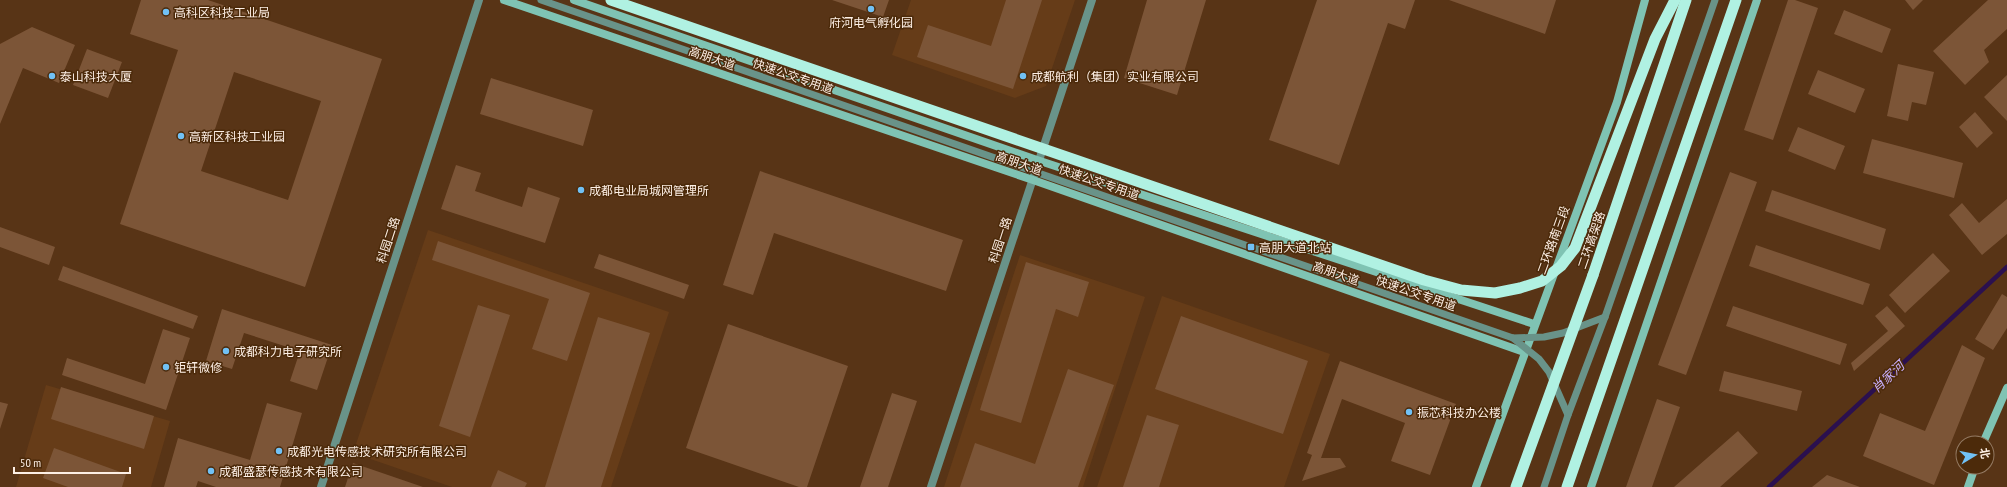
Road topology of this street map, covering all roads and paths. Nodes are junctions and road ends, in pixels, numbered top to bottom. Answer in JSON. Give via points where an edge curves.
{"nodes":[{"id":1,"x":478,"y":0,"type":"edge"},
{"id":2,"x":504,"y":0,"type":"edge"},
{"id":3,"x":541,"y":0,"type":"edge"},
{"id":4,"x":574,"y":0,"type":"edge"},
{"id":5,"x":611,"y":0,"type":"edge"},
{"id":6,"x":1092,"y":0,"type":"edge"},
{"id":7,"x":1645,"y":0,"type":"edge"},
{"id":8,"x":1675,"y":0,"type":"edge"},
{"id":9,"x":1686,"y":0,"type":"edge"},
{"id":10,"x":1715,"y":0,"type":"edge"},
{"id":11,"x":1736,"y":0,"type":"edge"},
{"id":12,"x":1757,"y":0,"type":"edge"},
{"id":13,"x":1040,"y":161,"type":"junction"},
{"id":14,"x":1033,"y":180,"type":"junction"},
{"id":15,"x":1605,"y":317,"type":"junction"},
{"id":16,"x":1534,"y":324,"type":"junction"},
{"id":17,"x":1513,"y":338,"type":"junction"},
{"id":18,"x":1524,"y":352,"type":"junction"},
{"id":19,"x":2007,"y":388,"type":"edge"},
{"id":20,"x":1568,"y":415,"type":"junction"},
{"id":21,"x":1986,"y":435,"type":"edge"},
{"id":22,"x":1972,"y":475,"type":"edge"},
{"id":23,"x":321,"y":487,"type":"edge"},
{"id":24,"x":931,"y":487,"type":"edge"},
{"id":25,"x":1476,"y":487,"type":"edge"},
{"id":26,"x":1516,"y":487,"type":"edge"},
{"id":27,"x":1544,"y":487,"type":"edge"},
{"id":28,"x":1567,"y":487,"type":"edge"},
{"id":29,"x":1591,"y":487,"type":"edge"},
{"id":30,"x":1968,"y":487,"type":"edge"}],
"edges":[{"from":1,"to":23,"type":"street","name":"科园二路"},
{"from":2,"to":14,"type":"main road","name":"高朋大道"},
{"from":3,"to":17,"type":"lane","name":"快速公交专用道","bridge":true},
{"from":4,"to":13,"type":"main road","name":"高朋大道"},
{"from":5,"to":8,"type":"highway","bridge":true,"via":[[1424,280],[1461,290],[1495,292],[1542,281],[1561,266],[1575,248],[1654,39]]},
{"from":6,"to":13,"type":"street","name":"科园一路"},
{"from":7,"to":16,"type":"main road","name":"二环路南三段","via":[[1617,102]]},
{"from":9,"to":26,"type":"highway","name":"二环高架路","bridge":true,"via":[[1568,347]]},
{"from":10,"to":15,"type":"lane"},
{"from":11,"to":28,"type":"highway","bridge":true},
{"from":12,"to":29,"type":"main road"},
{"from":13,"to":14,"type":"street","name":"科园一路"},
{"from":13,"to":16,"type":"main road","name":"高朋大道"},
{"from":14,"to":18,"type":"main road","name":"高朋大道"},
{"from":14,"to":24,"type":"street","name":"科园一路"},
{"from":15,"to":17,"type":"lane","bridge":true,"via":[[1563,333],[1544,337]]},
{"from":15,"to":20,"type":"lane"},
{"from":16,"to":18,"type":"main road","name":"二环路南三段"},
{"from":17,"to":20,"type":"lane","bridge":true,"via":[[1540,360],[1549,372]]},
{"from":18,"to":25,"type":"main road","name":"二环路南三段"},
{"from":19,"to":21,"type":"main road"},
{"from":20,"to":27,"type":"lane","bridge":true},
{"from":22,"to":30,"type":"main road"}]}
